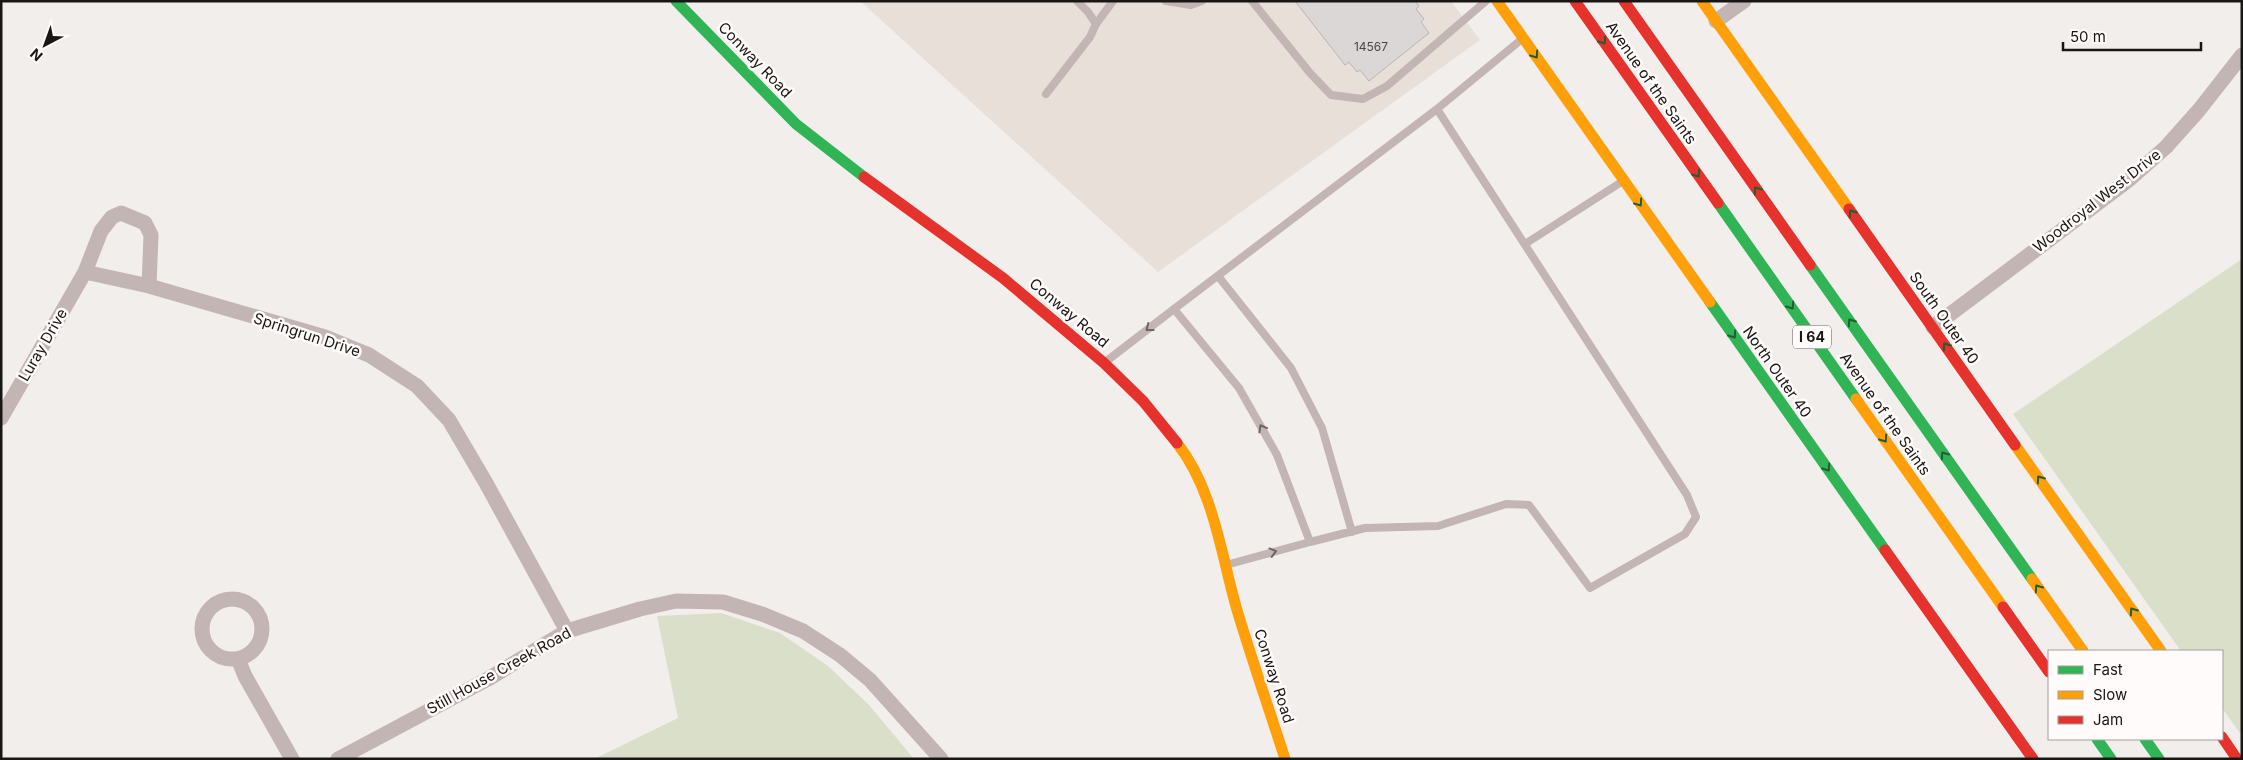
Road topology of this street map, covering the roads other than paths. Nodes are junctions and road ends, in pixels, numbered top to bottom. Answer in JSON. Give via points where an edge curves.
{"nodes":[{"id":1,"x":676,"y":1,"type":"edge"},
{"id":2,"x":1077,"y":1,"type":"edge"},
{"id":3,"x":1113,"y":1,"type":"edge"},
{"id":4,"x":1166,"y":1,"type":"edge"},
{"id":5,"x":1202,"y":1,"type":"edge"},
{"id":6,"x":1252,"y":1,"type":"edge"},
{"id":7,"x":1486,"y":1,"type":"edge"},
{"id":8,"x":1497,"y":1,"type":"edge"},
{"id":9,"x":1575,"y":1,"type":"edge"},
{"id":10,"x":1624,"y":1,"type":"edge"},
{"id":11,"x":1702,"y":1,"type":"edge"},
{"id":12,"x":1744,"y":1,"type":"edge"},
{"id":13,"x":1716,"y":21,"type":"junction"},
{"id":14,"x":1096,"y":24,"type":"junction"},
{"id":15,"x":1523,"y":38,"type":"junction"},
{"id":16,"x":2242,"y":55,"type":"edge"},
{"id":17,"x":1046,"y":94,"type":"dead end"},
{"id":18,"x":1437,"y":109,"type":"junction"},
{"id":19,"x":1623,"y":181,"type":"junction"},
{"id":20,"x":1525,"y":244,"type":"junction"},
{"id":21,"x":85,"y":272,"type":"junction"},
{"id":22,"x":1218,"y":276,"type":"junction"},
{"id":23,"x":149,"y":286,"type":"junction"},
{"id":24,"x":1174,"y":309,"type":"junction"},
{"id":25,"x":1933,"y":327,"type":"junction"},
{"id":26,"x":1104,"y":363,"type":"junction"},
{"id":27,"x":1,"y":418,"type":"edge"},
{"id":28,"x":1352,"y":532,"type":"junction"},
{"id":29,"x":1310,"y":542,"type":"junction"},
{"id":30,"x":1226,"y":565,"type":"junction"},
{"id":31,"x":567,"y":631,"type":"junction"},
{"id":32,"x":2082,"y":650,"type":"edge"},
{"id":33,"x":2160,"y":650,"type":"edge"},
{"id":34,"x":238,"y":658,"type":"junction"},
{"id":35,"x":2048,"y":671,"type":"edge"},
{"id":36,"x":2223,"y":738,"type":"edge"},
{"id":37,"x":2097,"y":740,"type":"edge"},
{"id":38,"x":2146,"y":740,"type":"edge"},
{"id":39,"x":292,"y":759,"type":"edge"},
{"id":40,"x":338,"y":759,"type":"edge"},
{"id":41,"x":941,"y":759,"type":"edge"},
{"id":42,"x":1285,"y":759,"type":"edge"},
{"id":43,"x":2033,"y":759,"type":"edge"},
{"id":44,"x":2111,"y":759,"type":"edge"},
{"id":45,"x":2159,"y":759,"type":"edge"},
{"id":46,"x":2238,"y":759,"type":"edge"}],
"edges":[{"from":1,"to":26,"type":"main road","name":"Conway Road","via":[[796,124],[1004,278]]},
{"from":2,"to":14,"type":"lane"},
{"from":3,"to":14,"type":"lane"},
{"from":4,"to":5,"type":"lane","via":[[1190,5]]},
{"from":6,"to":7,"type":"lane","via":[[1331,95],[1363,99],[1387,86]]},
{"from":8,"to":15,"type":"main road","name":"North Outer 40"},
{"from":9,"to":35,"type":"main road","name":"Avenue of the Saints","number":"I 64","one_way":true},
{"from":32,"to":10,"type":"main road","name":"Avenue of the Saints","number":"I 64","one_way":true},
{"from":11,"to":13,"type":"main road","name":"South Outer 40"},
{"from":12,"to":13,"type":"street"},
{"from":25,"to":13,"type":"main road","name":"South Outer 40","one_way":true},
{"from":14,"to":17,"type":"lane","via":[[1090,37]]},
{"from":15,"to":18,"type":"lane"},
{"from":15,"to":19,"type":"main road","name":"North Outer 40","one_way":true},
{"from":16,"to":25,"type":"street","name":"Woodroyal West Drive","via":[[2166,147],[2130,179]]},
{"from":18,"to":20,"type":"lane"},
{"from":18,"to":22,"type":"lane"},
{"from":19,"to":20,"type":"lane"},
{"from":19,"to":43,"type":"main road","name":"North Outer 40","one_way":true},
{"from":20,"to":28,"type":"lane","via":[[1687,494],[1696,517],[1685,534],[1590,588],[1529,505],[1506,504],[1438,526],[1365,528]]},
{"from":21,"to":23,"type":"street","name":"Springrun Drive"},
{"from":21,"to":23,"type":"street","name":"Luray Drive","via":[[101,231],[112,217],[121,213],[145,223],[151,235]]},
{"from":21,"to":27,"type":"street","name":"Luray Drive"},
{"from":22,"to":24,"type":"lane"},
{"from":22,"to":28,"type":"lane","via":[[1291,368],[1322,428]]},
{"from":23,"to":31,"type":"street","name":"Springrun Drive","via":[[325,337],[369,355],[417,386],[449,420]]},
{"from":24,"to":26,"type":"lane","one_way":true},
{"from":29,"to":24,"type":"lane","one_way":true,"via":[[1277,455],[1239,388]]},
{"from":33,"to":25,"type":"main road","name":"South Outer 40","one_way":true},
{"from":26,"to":30,"type":"main road","name":"Conway Road","via":[[1143,401],[1182,450],[1199,482]]},
{"from":28,"to":29,"type":"lane"},
{"from":30,"to":29,"type":"lane","one_way":true},
{"from":30,"to":42,"type":"main road","name":"Conway Road"},
{"from":31,"to":40,"type":"street","name":"Still House Creek Road","via":[[488,679]]},
{"from":31,"to":41,"type":"street","name":"Still House Creek Road","via":[[676,601],[723,602],[762,614],[804,631],[840,655],[870,680]]},
{"from":34,"to":34,"type":"street","via":[[218,656],[203,641],[205,614],[221,600],[241,600],[251,605],[260,616],[261,637],[256,647]]},
{"from":34,"to":39,"type":"street"},
{"from":36,"to":46,"type":"main road"},
{"from":37,"to":44,"type":"main road"},
{"from":38,"to":45,"type":"main road"}]}
